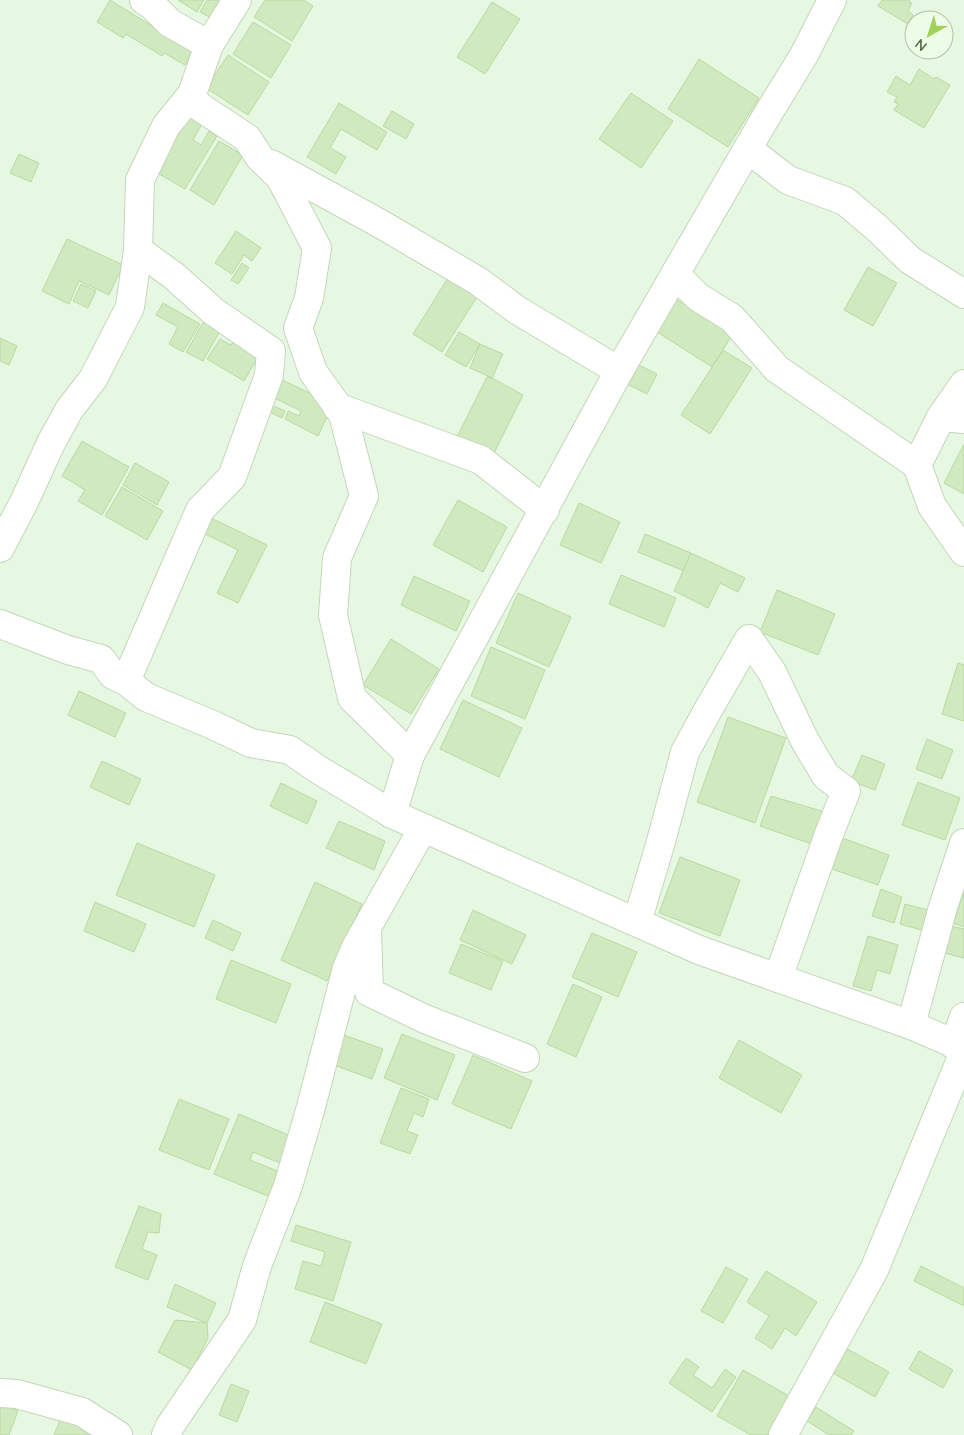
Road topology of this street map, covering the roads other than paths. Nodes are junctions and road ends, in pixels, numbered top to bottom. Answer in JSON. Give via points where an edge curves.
{"nodes":[{"id":1,"x":144,"y":0,"type":"edge"},
{"id":2,"x":237,"y":0,"type":"edge"},
{"id":3,"x":832,"y":0,"type":"edge"},
{"id":4,"x":209,"y":45,"type":"junction"},
{"id":5,"x":192,"y":94,"type":"junction"},
{"id":6,"x":748,"y":149,"type":"junction"},
{"id":7,"x":260,"y":158,"type":"junction"},
{"id":8,"x":138,"y":250,"type":"junction"},
{"id":9,"x":675,"y":274,"type":"junction"},
{"id":10,"x":964,"y":294,"type":"edge"},
{"id":11,"x":619,"y":371,"type":"junction"},
{"id":12,"x":964,"y":384,"type":"edge"},
{"id":13,"x":337,"y":407,"type":"junction"},
{"id":14,"x":953,"y":418,"type":"edge"},
{"id":15,"x":917,"y":465,"type":"junction"},
{"id":16,"x":544,"y":510,"type":"junction"},
{"id":17,"x":0,"y":548,"type":"edge"},
{"id":18,"x":964,"y":552,"type":"edge"},
{"id":19,"x":0,"y":624,"type":"edge"},
{"id":20,"x":126,"y":681,"type":"junction"},
{"id":21,"x":410,"y":755,"type":"junction"},
{"id":22,"x":392,"y":814,"type":"junction"},
{"id":23,"x":423,"y":828,"type":"junction"},
{"id":24,"x":964,"y":843,"type":"edge"},
{"id":25,"x":637,"y":922,"type":"junction"},
{"id":26,"x":366,"y":929,"type":"junction"},
{"id":27,"x":778,"y":978,"type":"junction"},
{"id":28,"x":964,"y":1017,"type":"edge"},
{"id":29,"x":911,"y":1025,"type":"junction"},
{"id":30,"x":961,"y":1048,"type":"edge"},
{"id":31,"x":525,"y":1058,"type":"dead end"},
{"id":32,"x":0,"y":1393,"type":"edge"},
{"id":33,"x":118,"y":1435,"type":"edge"},
{"id":34,"x":166,"y":1435,"type":"edge"},
{"id":35,"x":783,"y":1435,"type":"edge"}],
"edges":[{"from":1,"to":4,"type":"street","via":[[170,23]]},
{"from":2,"to":4,"type":"street"},
{"from":3,"to":6,"type":"street","via":[[804,55]]},
{"from":4,"to":5,"type":"street"},
{"from":5,"to":7,"type":"street","via":[[197,105],[247,138]]},
{"from":5,"to":8,"type":"street","via":[[166,126],[140,180]]},
{"from":6,"to":9,"type":"street"},
{"from":6,"to":10,"type":"street","via":[[788,180],[845,201],[910,260]]},
{"from":7,"to":11,"type":"street","via":[[478,281],[517,310]]},
{"from":7,"to":13,"type":"street","via":[[280,177],[317,248],[309,298],[298,328],[314,372]]},
{"from":8,"to":17,"type":"street","via":[[130,307],[93,379],[51,443]]},
{"from":8,"to":20,"type":"street","via":[[174,276],[213,311],[271,351],[269,375],[232,477],[200,510]]},
{"from":9,"to":11,"type":"street"},
{"from":9,"to":15,"type":"street","via":[[698,297],[732,318],[777,369]]},
{"from":11,"to":16,"type":"street"},
{"from":12,"to":14,"type":"street"},
{"from":13,"to":16,"type":"street","via":[[481,460]]},
{"from":13,"to":21,"type":"street","via":[[343,414],[364,496],[337,558],[333,615],[352,698]]},
{"from":14,"to":15,"type":"street"},
{"from":15,"to":18,"type":"street","via":[[932,506]]},
{"from":16,"to":21,"type":"street"},
{"from":19,"to":20,"type":"street","via":[[101,659],[113,675]]},
{"from":20,"to":22,"type":"street","via":[[146,697],[251,743],[290,750]]},
{"from":21,"to":22,"type":"street"},
{"from":22,"to":23,"type":"street"},
{"from":23,"to":25,"type":"street"},
{"from":23,"to":26,"type":"street"},
{"from":24,"to":29,"type":"street"},
{"from":25,"to":27,"type":"street","via":[[699,950]]},
{"from":25,"to":27,"type":"street","via":[[685,752],[749,639],[772,672],[805,741],[826,776],[846,791]]},
{"from":26,"to":31,"type":"street","via":[[369,992],[425,1019]]},
{"from":26,"to":34,"type":"street","via":[[347,968],[311,1107],[242,1320]]},
{"from":27,"to":29,"type":"street"},
{"from":28,"to":30,"type":"street"},
{"from":29,"to":30,"type":"street"},
{"from":30,"to":35,"type":"street","via":[[874,1270]]},
{"from":32,"to":33,"type":"street","via":[[17,1394],[82,1412]]}]}
